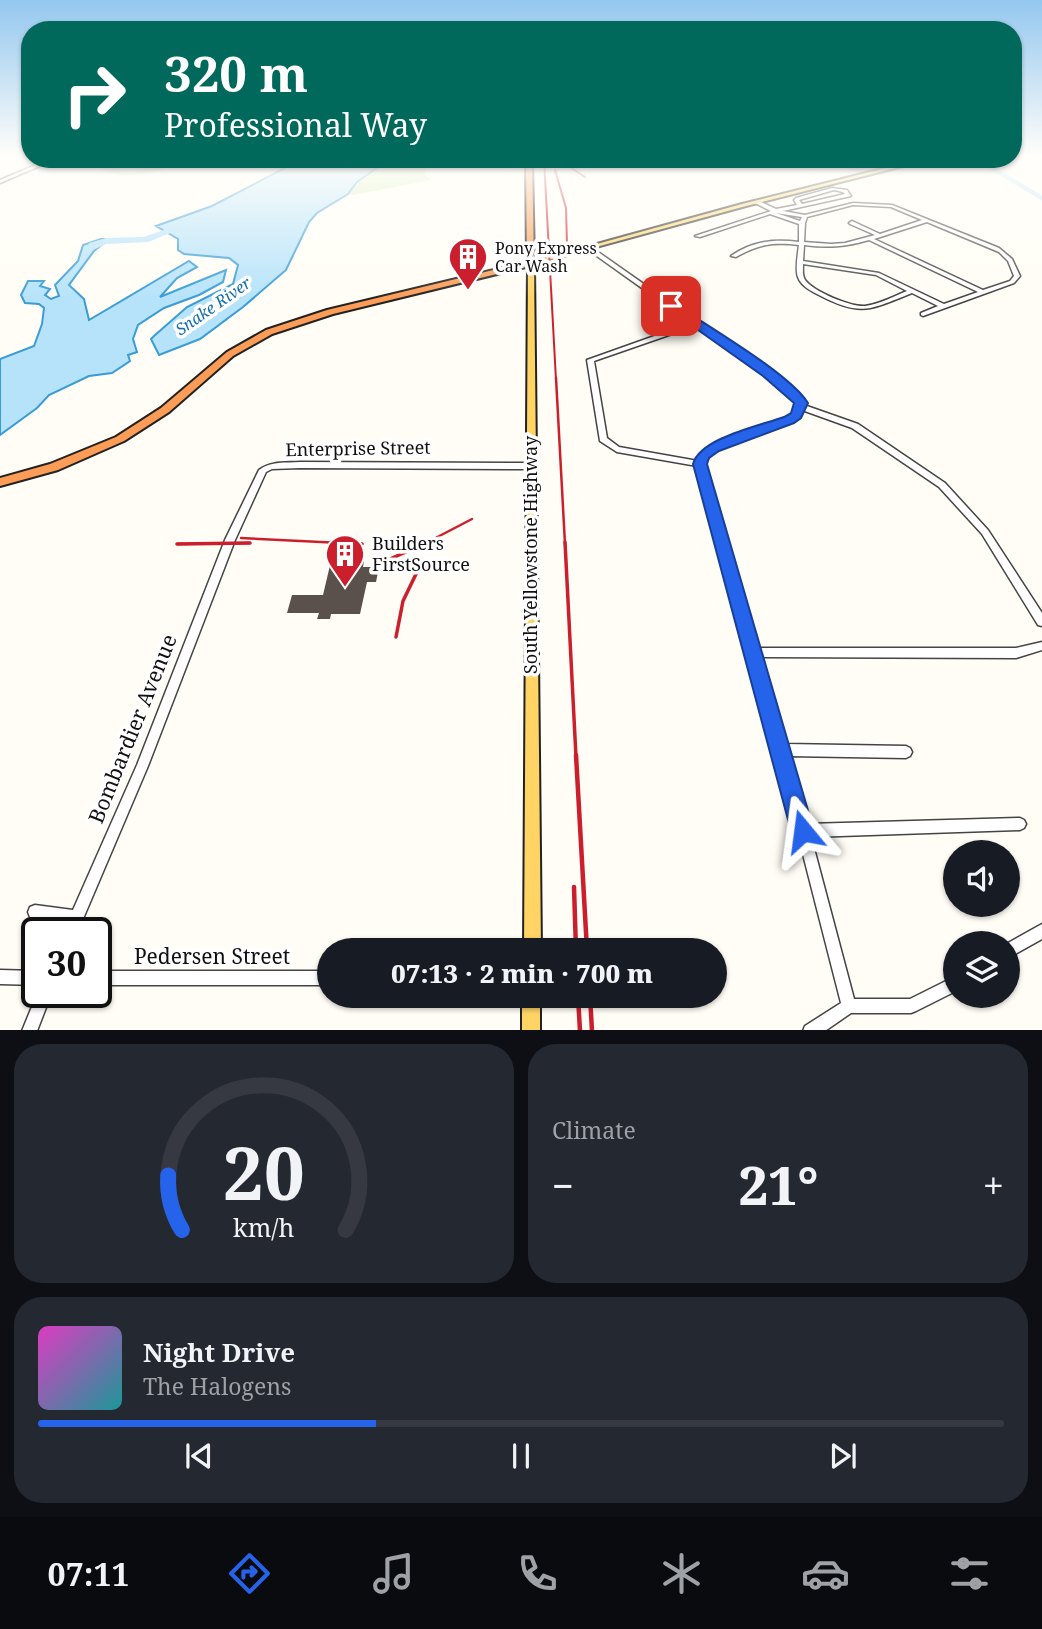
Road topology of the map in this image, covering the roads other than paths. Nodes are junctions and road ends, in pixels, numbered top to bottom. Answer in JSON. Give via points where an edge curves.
{"nodes":[{"id":1,"x":530,"y":203,"type":"edge"},
{"id":2,"x":753,"y":203,"type":"edge"},
{"id":3,"x":759,"y":203,"type":"edge"},
{"id":4,"x":809,"y":203,"type":"edge"},
{"id":5,"x":860,"y":203,"type":"joint"},
{"id":6,"x":774,"y":212,"type":"junction"},
{"id":7,"x":803,"y":219,"type":"junction"},
{"id":8,"x":929,"y":220,"type":"junction"},
{"id":9,"x":852,"y":223,"type":"dead end"},
{"id":10,"x":878,"y":235,"type":"junction"},
{"id":11,"x":698,"y":236,"type":"dead end"},
{"id":12,"x":868,"y":238,"type":"junction"},
{"id":13,"x":802,"y":242,"type":"junction"},
{"id":14,"x":589,"y":248,"type":"junction"},
{"id":15,"x":734,"y":256,"type":"dead end"},
{"id":16,"x":800,"y":262,"type":"junction"},
{"id":17,"x":531,"y":263,"type":"junction"},
{"id":18,"x":913,"y":291,"type":"junction"},
{"id":19,"x":982,"y":292,"type":"junction"},
{"id":20,"x":942,"y":306,"type":"junction"},
{"id":21,"x":923,"y":314,"type":"dead end"},
{"id":22,"x":696,"y":324,"type":"junction"},
{"id":23,"x":801,"y":407,"type":"junction"},
{"id":24,"x":700,"y":464,"type":"junction"},
{"id":25,"x":531,"y":466,"type":"junction"},
{"id":26,"x":0,"y":482,"type":"edge"},
{"id":27,"x":230,"y":540,"type":"joint"},
{"id":28,"x":1042,"y":622,"type":"edge"},
{"id":29,"x":1042,"y":646,"type":"edge"},
{"id":30,"x":752,"y":652,"type":"junction"},
{"id":31,"x":780,"y":750,"type":"junction"},
{"id":32,"x":906,"y":752,"type":"dead end"},
{"id":33,"x":1020,"y":824,"type":"dead end"},
{"id":34,"x":803,"y":831,"type":"junction"},
{"id":35,"x":35,"y":912,"type":"dead end"},
{"id":36,"x":77,"y":917,"type":"joint"},
{"id":37,"x":1042,"y":931,"type":"edge"},
{"id":38,"x":532,"y":938,"type":"edge"},
{"id":39,"x":1020,"y":944,"type":"edge"},
{"id":40,"x":0,"y":977,"type":"edge"},
{"id":41,"x":21,"y":978,"type":"edge"},
{"id":42,"x":112,"y":978,"type":"edge"},
{"id":43,"x":317,"y":978,"type":"edge"},
{"id":44,"x":943,"y":990,"type":"edge"},
{"id":45,"x":849,"y":1006,"type":"junction"},
{"id":46,"x":38,"y":1008,"type":"edge"},
{"id":47,"x":531,"y":1008,"type":"edge"},
{"id":48,"x":29,"y":1030,"type":"edge"},
{"id":49,"x":531,"y":1030,"type":"edge"},
{"id":50,"x":812,"y":1030,"type":"edge"}],
"edges":[{"from":1,"to":17,"type":"highway","name":"South Yellowstone Highway"},
{"from":2,"to":14,"type":"main road"},
{"from":3,"to":6,"type":"street"},
{"from":4,"to":6,"type":"street"},
{"from":5,"to":7,"type":"street"},
{"from":5,"to":8,"type":"street","via":[[900,208]]},
{"from":6,"to":7,"type":"street"},
{"from":6,"to":11,"type":"street"},
{"from":7,"to":13,"type":"street"},
{"from":8,"to":10,"type":"street"},
{"from":8,"to":19,"type":"street","via":[[1007,256],[1015,279]]},
{"from":9,"to":10,"type":"street"},
{"from":10,"to":12,"type":"street"},
{"from":12,"to":13,"type":"street","via":[[842,245]]},
{"from":12,"to":19,"type":"street"},
{"from":13,"to":15,"type":"street","via":[[773,242]]},
{"from":13,"to":16,"type":"street"},
{"from":14,"to":17,"type":"main road"},
{"from":14,"to":22,"type":"street"},
{"from":16,"to":18,"type":"street","via":[[877,274]]},
{"from":16,"to":18,"type":"street","via":[[803,283],[849,309],[864,309]]},
{"from":17,"to":25,"type":"main road","name":"South Yellowstone Highway"},
{"from":17,"to":26,"type":"highway","via":[[330,312],[269,332],[230,354],[165,410],[120,439],[54,467]]},
{"from":18,"to":20,"type":"street"},
{"from":19,"to":20,"type":"street"},
{"from":20,"to":21,"type":"street"},
{"from":22,"to":23,"type":"street","via":[[796,395]]},
{"from":22,"to":24,"type":"street","via":[[590,360],[607,443],[617,449]]},
{"from":23,"to":24,"type":"street","via":[[789,420],[713,448]]},
{"from":23,"to":28,"type":"street","via":[[855,426],[951,493],[985,532]]},
{"from":24,"to":30,"type":"street"},
{"from":25,"to":27,"type":"street","name":"Enterprise Street","via":[[271,467],[257,477]]},
{"from":25,"to":38,"type":"main road","name":"South Yellowstone Highway"},
{"from":27,"to":36,"type":"street","name":"Bombardier Avenue"},
{"from":29,"to":30,"type":"street","via":[[1016,653]]},
{"from":30,"to":31,"type":"street"},
{"from":31,"to":32,"type":"street"},
{"from":31,"to":34,"type":"street"},
{"from":33,"to":34,"type":"street"},
{"from":34,"to":45,"type":"street"},
{"from":35,"to":36,"type":"street"},
{"from":37,"to":39,"type":"street"},
{"from":40,"to":41,"type":"street"},
{"from":42,"to":43,"type":"street","name":"Pedersen Street"},
{"from":44,"to":45,"type":"street","via":[[911,1006]]},
{"from":45,"to":50,"type":"street"},
{"from":46,"to":48,"type":"street"},
{"from":47,"to":49,"type":"main road"}]}
